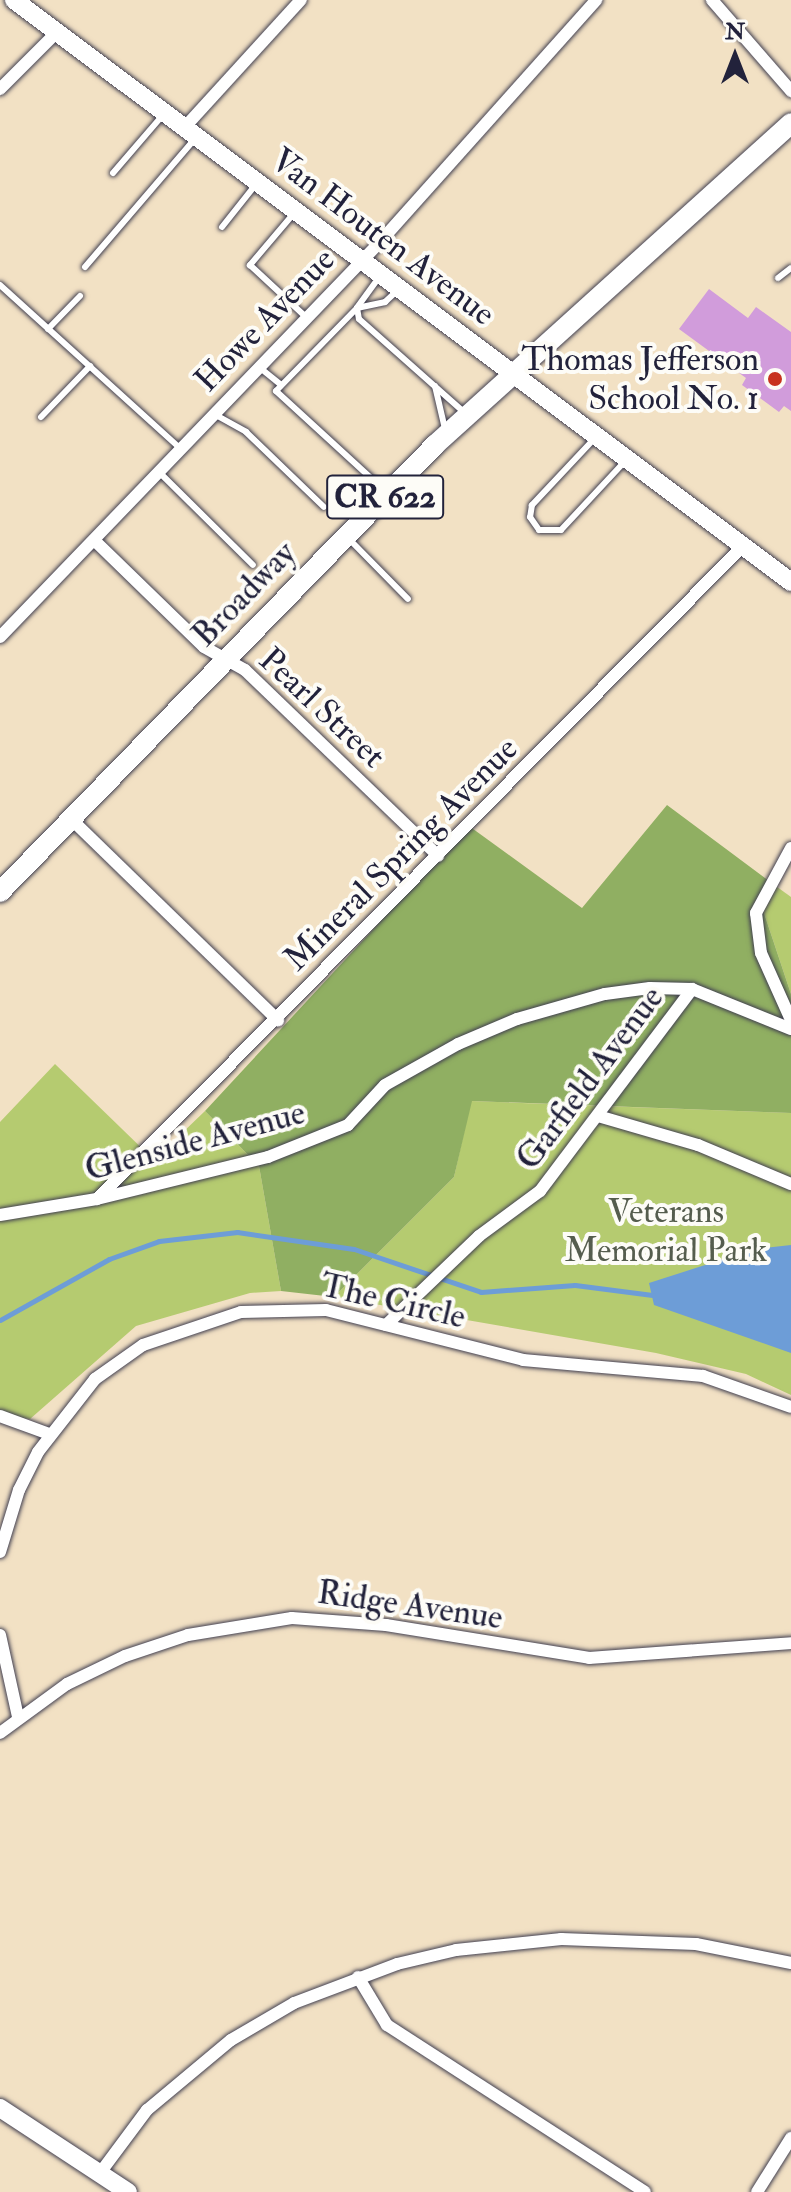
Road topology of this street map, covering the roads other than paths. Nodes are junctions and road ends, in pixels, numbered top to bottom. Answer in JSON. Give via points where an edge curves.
{"nodes":[{"id":1,"x":14,"y":0,"type":"edge"},
{"id":2,"x":301,"y":0,"type":"edge"},
{"id":3,"x":596,"y":0,"type":"edge"},
{"id":4,"x":712,"y":0,"type":"edge"},
{"id":5,"x":57,"y":32,"type":"junction"},
{"id":6,"x":0,"y":89,"type":"edge"},
{"id":7,"x":791,"y":91,"type":"edge"},
{"id":8,"x":164,"y":113,"type":"junction"},
{"id":9,"x":791,"y":123,"type":"edge"},
{"id":10,"x":190,"y":133,"type":"junction"},
{"id":11,"x":113,"y":173,"type":"dead end"},
{"id":12,"x":257,"y":183,"type":"junction"},
{"id":13,"x":295,"y":212,"type":"junction"},
{"id":14,"x":222,"y":227,"type":"dead end"},
{"id":15,"x":361,"y":261,"type":"junction"},
{"id":16,"x":85,"y":267,"type":"dead end"},
{"id":17,"x":791,"y":268,"type":"edge"},
{"id":18,"x":380,"y":276,"type":"junction"},
{"id":19,"x":778,"y":278,"type":"dead end"},
{"id":20,"x":0,"y":285,"type":"edge"},
{"id":21,"x":398,"y":289,"type":"junction"},
{"id":22,"x":80,"y":296,"type":"dead end"},
{"id":23,"x":357,"y":308,"type":"junction"},
{"id":24,"x":306,"y":317,"type":"junction"},
{"id":25,"x":48,"y":329,"type":"junction"},
{"id":26,"x":90,"y":366,"type":"junction"},
{"id":27,"x":259,"y":367,"type":"junction"},
{"id":28,"x":512,"y":374,"type":"junction"},
{"id":29,"x":435,"y":386,"type":"junction"},
{"id":30,"x":278,"y":388,"type":"junction"},
{"id":31,"x":214,"y":414,"type":"junction"},
{"id":32,"x":468,"y":415,"type":"junction"},
{"id":33,"x":41,"y":417,"type":"dead end"},
{"id":34,"x":447,"y":435,"type":"junction"},
{"id":35,"x":596,"y":437,"type":"junction"},
{"id":36,"x":181,"y":449,"type":"junction"},
{"id":37,"x":627,"y":460,"type":"junction"},
{"id":38,"x":159,"y":472,"type":"junction"},
{"id":39,"x":388,"y":493,"type":"junction"},
{"id":40,"x":324,"y":507,"type":"dead end"},
{"id":41,"x":346,"y":536,"type":"junction"},
{"id":42,"x":94,"y":540,"type":"junction"},
{"id":43,"x":743,"y":546,"type":"junction"},
{"id":44,"x":253,"y":565,"type":"dead end"},
{"id":45,"x":791,"y":582,"type":"edge"},
{"id":46,"x":408,"y":599,"type":"dead end"},
{"id":47,"x":0,"y":637,"type":"edge"},
{"id":48,"x":225,"y":659,"type":"junction"},
{"id":49,"x":71,"y":819,"type":"junction"},
{"id":50,"x":791,"y":848,"type":"edge"},
{"id":51,"x":438,"y":856,"type":"junction"},
{"id":52,"x":0,"y":892,"type":"edge"},
{"id":53,"x":692,"y":989,"type":"junction"},
{"id":54,"x":278,"y":1020,"type":"junction"},
{"id":55,"x":791,"y":1020,"type":"edge"},
{"id":56,"x":791,"y":1029,"type":"edge"},
{"id":57,"x":598,"y":1116,"type":"junction"},
{"id":58,"x":791,"y":1184,"type":"edge"},
{"id":59,"x":97,"y":1199,"type":"junction"},
{"id":60,"x":0,"y":1215,"type":"edge"},
{"id":61,"x":386,"y":1325,"type":"junction"},
{"id":62,"x":791,"y":1407,"type":"edge"},
{"id":63,"x":0,"y":1416,"type":"edge"},
{"id":64,"x":49,"y":1434,"type":"junction"},
{"id":65,"x":0,"y":1552,"type":"edge"},
{"id":66,"x":0,"y":1635,"type":"edge"},
{"id":67,"x":791,"y":1643,"type":"edge"},
{"id":68,"x":18,"y":1717,"type":"junction"},
{"id":69,"x":0,"y":1733,"type":"edge"},
{"id":70,"x":791,"y":1963,"type":"edge"},
{"id":71,"x":358,"y":1977,"type":"junction"},
{"id":72,"x":0,"y":2108,"type":"edge"},
{"id":73,"x":791,"y":2138,"type":"edge"},
{"id":74,"x":100,"y":2173,"type":"junction"},
{"id":75,"x":128,"y":2192,"type":"edge"},
{"id":76,"x":645,"y":2192,"type":"edge"},
{"id":77,"x":757,"y":2192,"type":"edge"}],
"edges":[{"from":1,"to":5,"type":"main road","name":"Van Houten Avenue"},
{"from":2,"to":10,"type":"street"},
{"from":3,"to":15,"type":"street","name":"Howe Avenue"},
{"from":4,"to":7,"type":"street"},
{"from":5,"to":6,"type":"street"},
{"from":5,"to":8,"type":"main road","name":"Van Houten Avenue"},
{"from":8,"to":10,"type":"main road","name":"Van Houten Avenue"},
{"from":8,"to":11,"type":"lane"},
{"from":9,"to":28,"type":"main road","name":"Broadway","number":"CR 622"},
{"from":10,"to":12,"type":"main road","name":"Van Houten Avenue"},
{"from":10,"to":16,"type":"lane"},
{"from":12,"to":13,"type":"main road","name":"Van Houten Avenue"},
{"from":12,"to":14,"type":"lane"},
{"from":13,"to":15,"type":"main road","name":"Van Houten Avenue"},
{"from":13,"to":24,"type":"lane","via":[[250,265]]},
{"from":15,"to":18,"type":"main road","name":"Van Houten Avenue"},
{"from":15,"to":24,"type":"street","name":"Howe Avenue"},
{"from":17,"to":19,"type":"lane"},
{"from":18,"to":21,"type":"main road","name":"Van Houten Avenue"},
{"from":18,"to":23,"type":"lane"},
{"from":20,"to":25,"type":"lane"},
{"from":21,"to":23,"type":"lane","via":[[385,302]]},
{"from":21,"to":28,"type":"main road","name":"Van Houten Avenue"},
{"from":22,"to":25,"type":"lane"},
{"from":23,"to":29,"type":"lane","via":[[359,319]]},
{"from":23,"to":30,"type":"lane"},
{"from":24,"to":27,"type":"street","name":"Howe Avenue"},
{"from":25,"to":26,"type":"lane"},
{"from":26,"to":33,"type":"lane"},
{"from":26,"to":36,"type":"lane"},
{"from":27,"to":30,"type":"lane"},
{"from":27,"to":31,"type":"street","name":"Howe Avenue"},
{"from":28,"to":32,"type":"main road","name":"Broadway","number":"CR 622"},
{"from":28,"to":35,"type":"main road","name":"Van Houten Avenue"},
{"from":29,"to":32,"type":"lane"},
{"from":29,"to":34,"type":"lane"},
{"from":30,"to":39,"type":"lane"},
{"from":31,"to":36,"type":"street","name":"Howe Avenue"},
{"from":31,"to":40,"type":"lane","via":[[246,432]]},
{"from":32,"to":34,"type":"main road","name":"Broadway","number":"CR 622"},
{"from":34,"to":39,"type":"main road","name":"Broadway","number":"CR 622"},
{"from":35,"to":37,"type":"main road","name":"Van Houten Avenue"},
{"from":35,"to":37,"type":"lane","via":[[532,505],[530,517],[539,530],[561,530]]},
{"from":36,"to":38,"type":"street","name":"Howe Avenue"},
{"from":37,"to":43,"type":"main road","name":"Van Houten Avenue"},
{"from":38,"to":42,"type":"street","name":"Howe Avenue"},
{"from":38,"to":44,"type":"lane"},
{"from":39,"to":41,"type":"main road","name":"Broadway","number":"CR 622"},
{"from":41,"to":46,"type":"lane"},
{"from":41,"to":48,"type":"main road","name":"Broadway","number":"CR 622"},
{"from":42,"to":47,"type":"street","name":"Howe Avenue"},
{"from":42,"to":48,"type":"street","name":"Pearl Street","via":[[204,647]]},
{"from":43,"to":45,"type":"main road","name":"Van Houten Avenue"},
{"from":43,"to":51,"type":"street","name":"Mineral Spring Avenue"},
{"from":48,"to":49,"type":"main road","name":"Broadway","number":"CR 622"},
{"from":48,"to":51,"type":"street","name":"Pearl Street","via":[[245,670]]},
{"from":49,"to":52,"type":"main road","name":"Broadway","number":"CR 622"},
{"from":49,"to":54,"type":"street"},
{"from":50,"to":55,"type":"street","via":[[756,913],[761,953]]},
{"from":51,"to":54,"type":"street","name":"Mineral Spring Avenue"},
{"from":53,"to":56,"type":"street","name":"Glenside Avenue"},
{"from":53,"to":57,"type":"street","name":"Garfield Avenue"},
{"from":53,"to":59,"type":"street","name":"Glenside Avenue","via":[[605,994],[517,1019],[458,1044],[385,1085],[348,1125],[268,1157]]},
{"from":54,"to":59,"type":"street","name":"Mineral Spring Avenue"},
{"from":57,"to":58,"type":"street","via":[[698,1145]]},
{"from":57,"to":61,"type":"street","name":"Garfield Avenue","via":[[540,1191],[479,1236]]},
{"from":59,"to":60,"type":"street","name":"Glenside Avenue"},
{"from":61,"to":62,"type":"street","name":"The Circle","via":[[523,1360],[703,1376]]},
{"from":61,"to":64,"type":"street","name":"The Circle","via":[[326,1310],[290,1308],[208,1319],[143,1345],[117,1363],[95,1379]]},
{"from":63,"to":64,"type":"street"},
{"from":64,"to":65,"type":"street","name":"The Circle","via":[[19,1490]]},
{"from":66,"to":68,"type":"street"},
{"from":67,"to":68,"type":"street","name":"Ridge Avenue","via":[[589,1658],[386,1625],[292,1618],[188,1635],[125,1656],[67,1684]]},
{"from":68,"to":69,"type":"street","name":"Ridge Avenue"},
{"from":70,"to":71,"type":"street","via":[[696,1944],[561,1939],[456,1950]]},
{"from":71,"to":74,"type":"street","via":[[261,2020],[199,2063],[147,2110]]},
{"from":71,"to":76,"type":"street","via":[[387,2025]]},
{"from":72,"to":74,"type":"main road"},
{"from":73,"to":77,"type":"street"},
{"from":74,"to":75,"type":"main road"}]}
